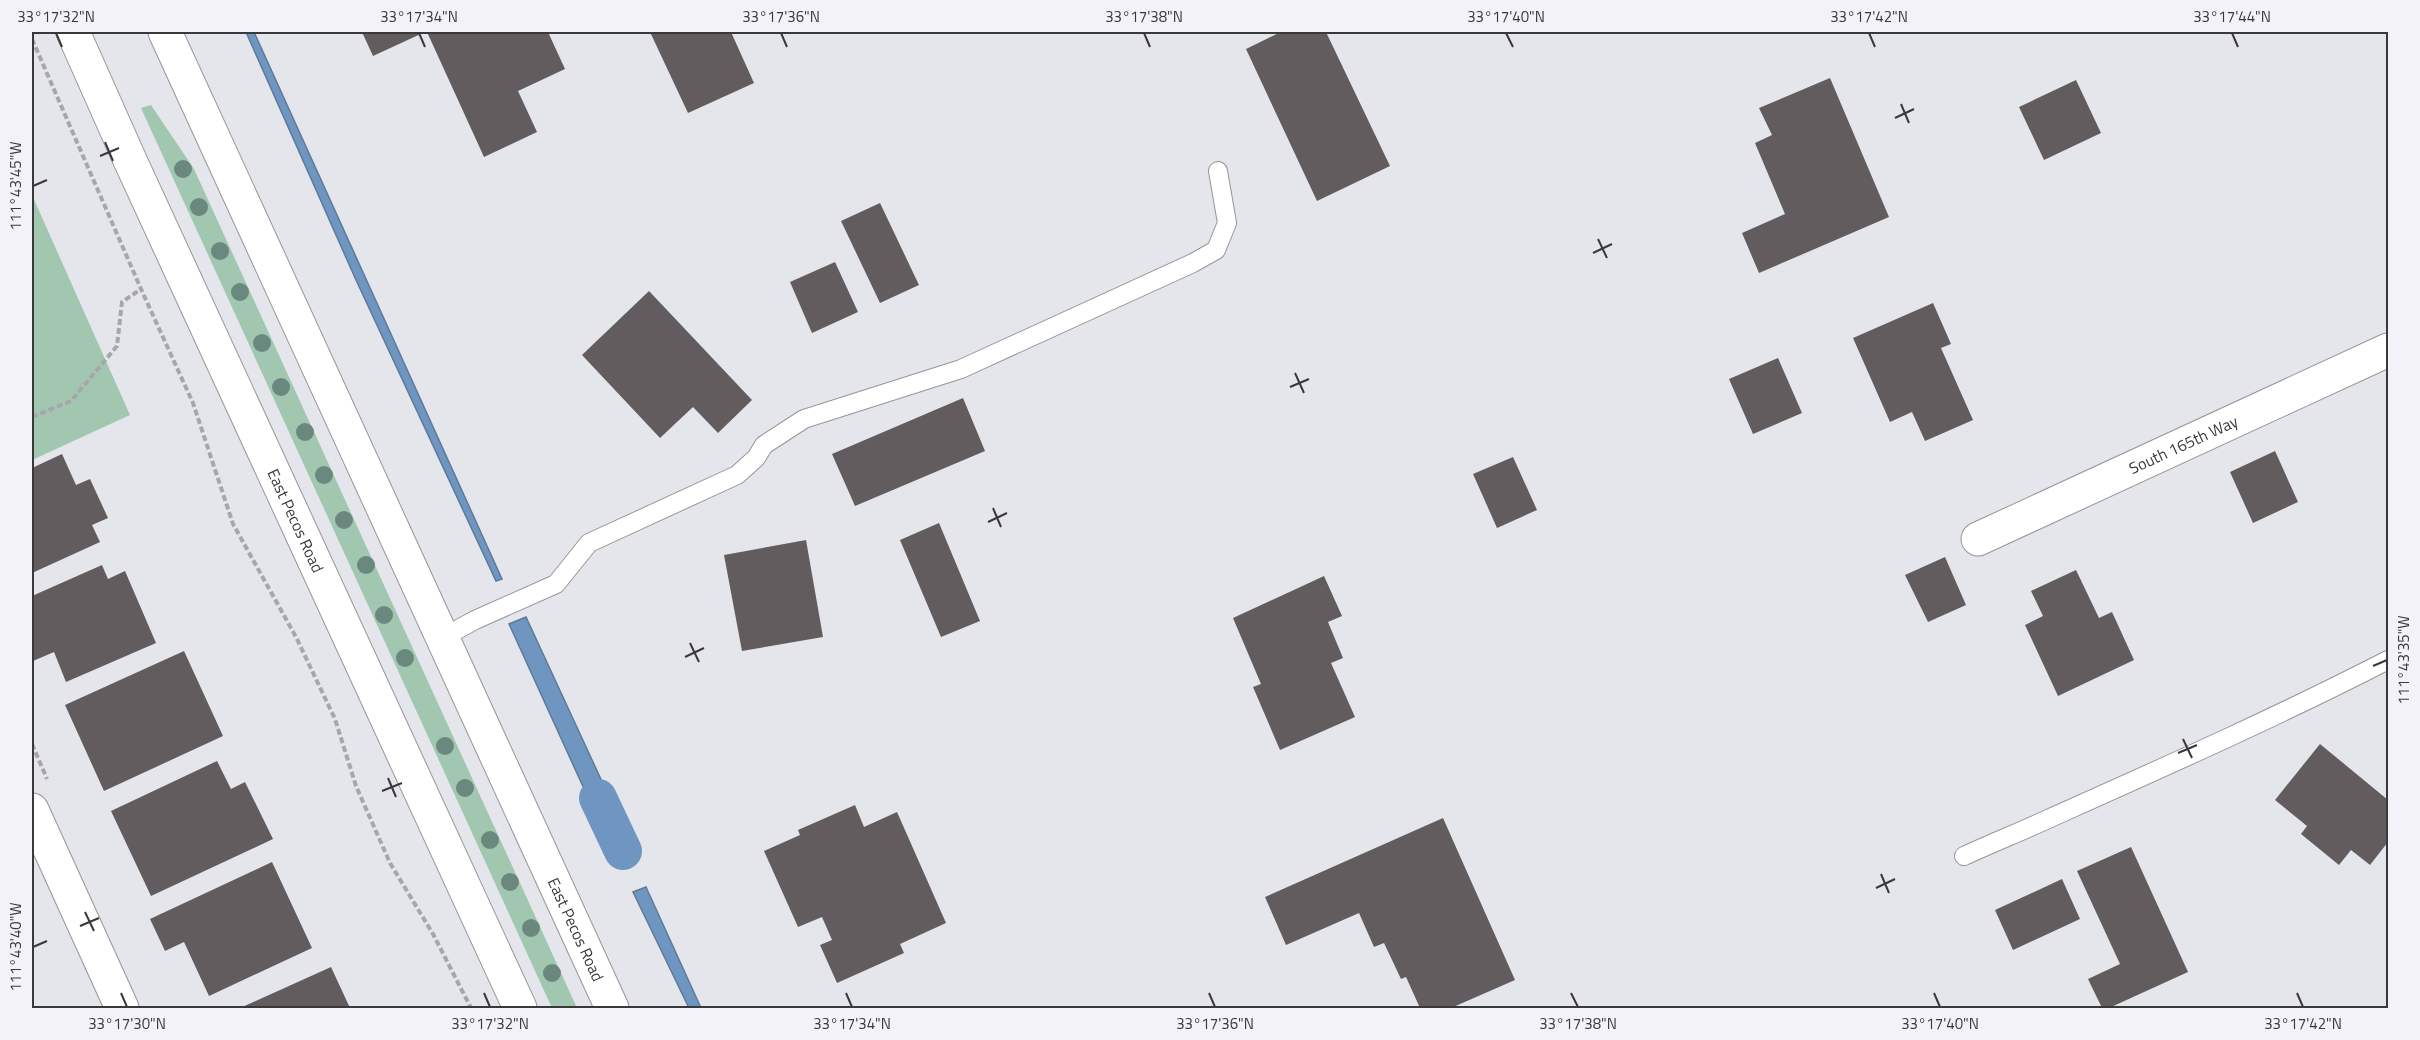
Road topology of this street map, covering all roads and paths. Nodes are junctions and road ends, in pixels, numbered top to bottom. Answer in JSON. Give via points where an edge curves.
{"nodes":[{"id":1,"x":73,"y":32,"type":"edge"},
{"id":2,"x":165,"y":32,"type":"edge"},
{"id":3,"x":32,"y":39,"type":"edge"},
{"id":4,"x":1218,"y":171,"type":"dead end"},
{"id":5,"x":141,"y":289,"type":"junction"},
{"id":6,"x":2388,"y":350,"type":"edge"},
{"id":7,"x":32,"y":417,"type":"edge"},
{"id":8,"x":1978,"y":539,"type":"dead end"},
{"id":9,"x":442,"y":638,"type":"junction"},
{"id":10,"x":2388,"y":660,"type":"edge"},
{"id":11,"x":32,"y":810,"type":"edge"},
{"id":12,"x":1964,"y":856,"type":"dead end"},
{"id":13,"x":122,"y":1008,"type":"edge"},
{"id":14,"x":471,"y":1008,"type":"edge"},
{"id":15,"x":520,"y":1008,"type":"edge"},
{"id":16,"x":612,"y":1008,"type":"edge"}],
"edges":[{"from":1,"to":15,"type":"main road","name":"East Pecos Road"},
{"from":2,"to":9,"type":"main road","name":"East Pecos Road"},
{"from":3,"to":5,"type":"path"},
{"from":4,"to":9,"type":"lane","via":[[1227,223],[1216,250],[961,369],[804,419],[764,445],[737,475],[589,543],[556,584]]},
{"from":5,"to":7,"type":"path","via":[[122,302],[117,346],[71,401]]},
{"from":5,"to":14,"type":"path","via":[[193,402],[233,524],[296,637],[335,719],[356,786],[390,863]]},
{"from":6,"to":8,"type":"main road","name":"South 165th Way"},
{"from":9,"to":16,"type":"main road","name":"East Pecos Road"},
{"from":10,"to":12,"type":"lane","via":[[2265,721]]},
{"from":11,"to":13,"type":"main road"}]}
